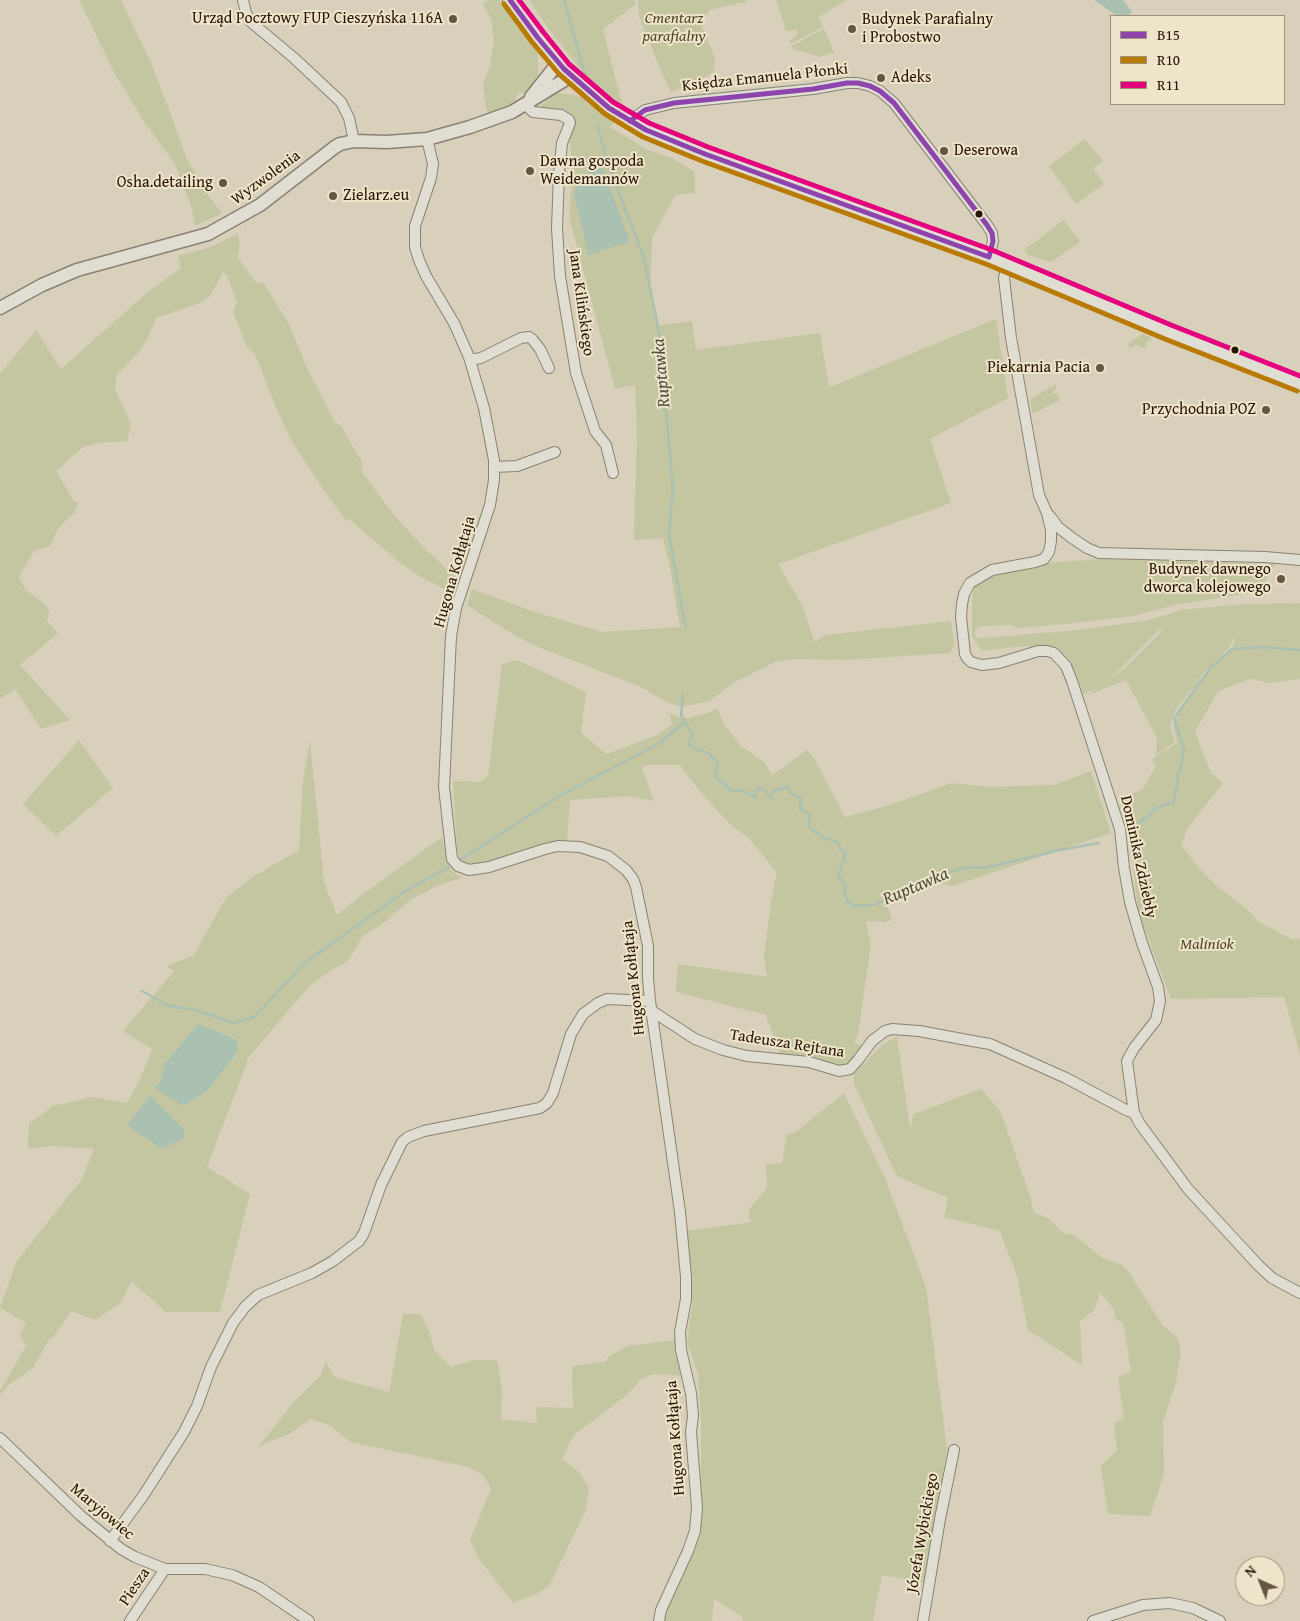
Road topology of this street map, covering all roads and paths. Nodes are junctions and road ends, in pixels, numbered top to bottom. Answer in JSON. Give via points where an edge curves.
{"nodes":[{"id":1,"x":243,"y":0,"type":"edge"},
{"id":2,"x":510,"y":0,"type":"edge"},
{"id":3,"x":558,"y":63,"type":"junction"},
{"id":4,"x":571,"y":76,"type":"junction"},
{"id":5,"x":525,"y":104,"type":"junction"},
{"id":6,"x":630,"y":121,"type":"junction"},
{"id":7,"x":426,"y":139,"type":"junction"},
{"id":8,"x":354,"y":141,"type":"junction"},
{"id":9,"x":989,"y":257,"type":"junction"},
{"id":10,"x":1007,"y":265,"type":"junction"},
{"id":11,"x":0,"y":308,"type":"edge"},
{"id":12,"x":470,"y":360,"type":"junction"},
{"id":13,"x":549,"y":368,"type":"dead end"},
{"id":14,"x":1300,"y":384,"type":"edge"},
{"id":15,"x":555,"y":452,"type":"dead end"},
{"id":16,"x":494,"y":467,"type":"junction"},
{"id":17,"x":613,"y":473,"type":"dead end"},
{"id":18,"x":1047,"y":513,"type":"junction"},
{"id":19,"x":1300,"y":560,"type":"edge"},
{"id":20,"x":651,"y":1006,"type":"junction"},
{"id":21,"x":1134,"y":1113,"type":"junction"},
{"id":22,"x":1300,"y":1293,"type":"edge"},
{"id":23,"x":0,"y":1438,"type":"edge"},
{"id":24,"x":954,"y":1450,"type":"dead end"},
{"id":25,"x":110,"y":1541,"type":"junction"},
{"id":26,"x":165,"y":1570,"type":"junction"},
{"id":27,"x":130,"y":1621,"type":"edge"},
{"id":28,"x":309,"y":1621,"type":"edge"},
{"id":29,"x":659,"y":1621,"type":"edge"},
{"id":30,"x":923,"y":1621,"type":"edge"},
{"id":31,"x":1093,"y":1621,"type":"edge"},
{"id":32,"x":1220,"y":1621,"type":"edge"}],
"edges":[{"from":1,"to":8,"type":"street","via":[[251,22],[341,102],[349,118]]},
{"from":2,"to":3,"type":"main road"},
{"from":3,"to":4,"type":"main road"},
{"from":3,"to":5,"type":"street","name":"Wyzwolenia"},
{"from":4,"to":5,"type":"street","name":"Wyzwolenia"},
{"from":4,"to":6,"type":"main road"},
{"from":5,"to":7,"type":"street","name":"Wyzwolenia","via":[[500,117]]},
{"from":5,"to":17,"type":"street","name":"Jana Kilińskiego","via":[[533,112],[561,115],[570,123],[560,155],[557,228],[560,276],[576,373],[595,431],[606,445]]},
{"from":6,"to":9,"type":"main road","via":[[680,145]]},
{"from":6,"to":9,"type":"street","name":"Księdza Emanuela Płonki","via":[[645,110],[674,103],[858,83],[870,86],[894,103],[992,232]]},
{"from":7,"to":8,"type":"street","name":"Wyzwolenia"},
{"from":7,"to":12,"type":"street","name":"Hugona Kołłątaja","via":[[433,164],[432,178],[415,226],[415,247],[418,260],[454,323]]},
{"from":8,"to":11,"type":"street","name":"Wyzwolenia","via":[[334,147],[260,205],[208,234],[77,270]]},
{"from":9,"to":10,"type":"main road"},
{"from":10,"to":14,"type":"main road"},
{"from":10,"to":18,"type":"street","name":"Dominika Zdziebły","via":[[1004,278],[1011,338],[1039,495]]},
{"from":12,"to":13,"type":"street","via":[[481,358],[521,338],[529,338],[540,349]]},
{"from":12,"to":16,"type":"street","name":"Hugona Kołłątaja","via":[[484,408]]},
{"from":15,"to":16,"type":"street","via":[[517,466]]},
{"from":16,"to":20,"type":"street","name":"Hugona Kołłątaja","via":[[490,505],[451,632],[444,787],[452,859],[454,864],[464,869],[478,869],[545,848],[569,846],[593,850],[617,862],[636,886],[648,946]]},
{"from":18,"to":19,"type":"street","name":"Dominika Zdziebły","via":[[1072,538],[1099,553],[1265,556]]},
{"from":18,"to":21,"type":"street","name":"Dominika Zdziebły","via":[[1051,530],[1049,552],[1044,559],[992,570],[970,583],[964,594],[961,617],[965,654],[971,662],[982,664],[1047,650],[1060,658],[1072,681],[1120,829],[1130,902],[1158,987],[1160,1001],[1156,1020],[1126,1061]]},
{"from":20,"to":21,"type":"street","name":"Tadeusza Rejtana","via":[[695,1039],[723,1050],[747,1056],[808,1062],[840,1071],[850,1069],[872,1040],[892,1029],[990,1044]]},
{"from":20,"to":25,"type":"street","via":[[606,999],[583,1014],[571,1034],[553,1093],[540,1108],[424,1131],[402,1142],[359,1241],[312,1273],[258,1295],[233,1323],[184,1432]]},
{"from":20,"to":29,"type":"street","name":"Hugona Kołłątaja","via":[[686,1277],[680,1332],[693,1416],[691,1432],[697,1508],[695,1531]]},
{"from":21,"to":22,"type":"street","name":"Dominika Zdziebły","via":[[1194,1196],[1272,1278]]},
{"from":23,"to":25,"type":"street","name":"Maryjowiec"},
{"from":24,"to":30,"type":"street","name":"Józefa Wybickiego"},
{"from":25,"to":26,"type":"street","name":"Maryjowiec"},
{"from":26,"to":27,"type":"street","name":"Piesza"},
{"from":26,"to":28,"type":"street","name":"Maryjowiec","via":[[205,1569],[232,1575],[259,1587]]},
{"from":31,"to":32,"type":"street","via":[[1143,1605],[1170,1603],[1193,1608]]}]}
